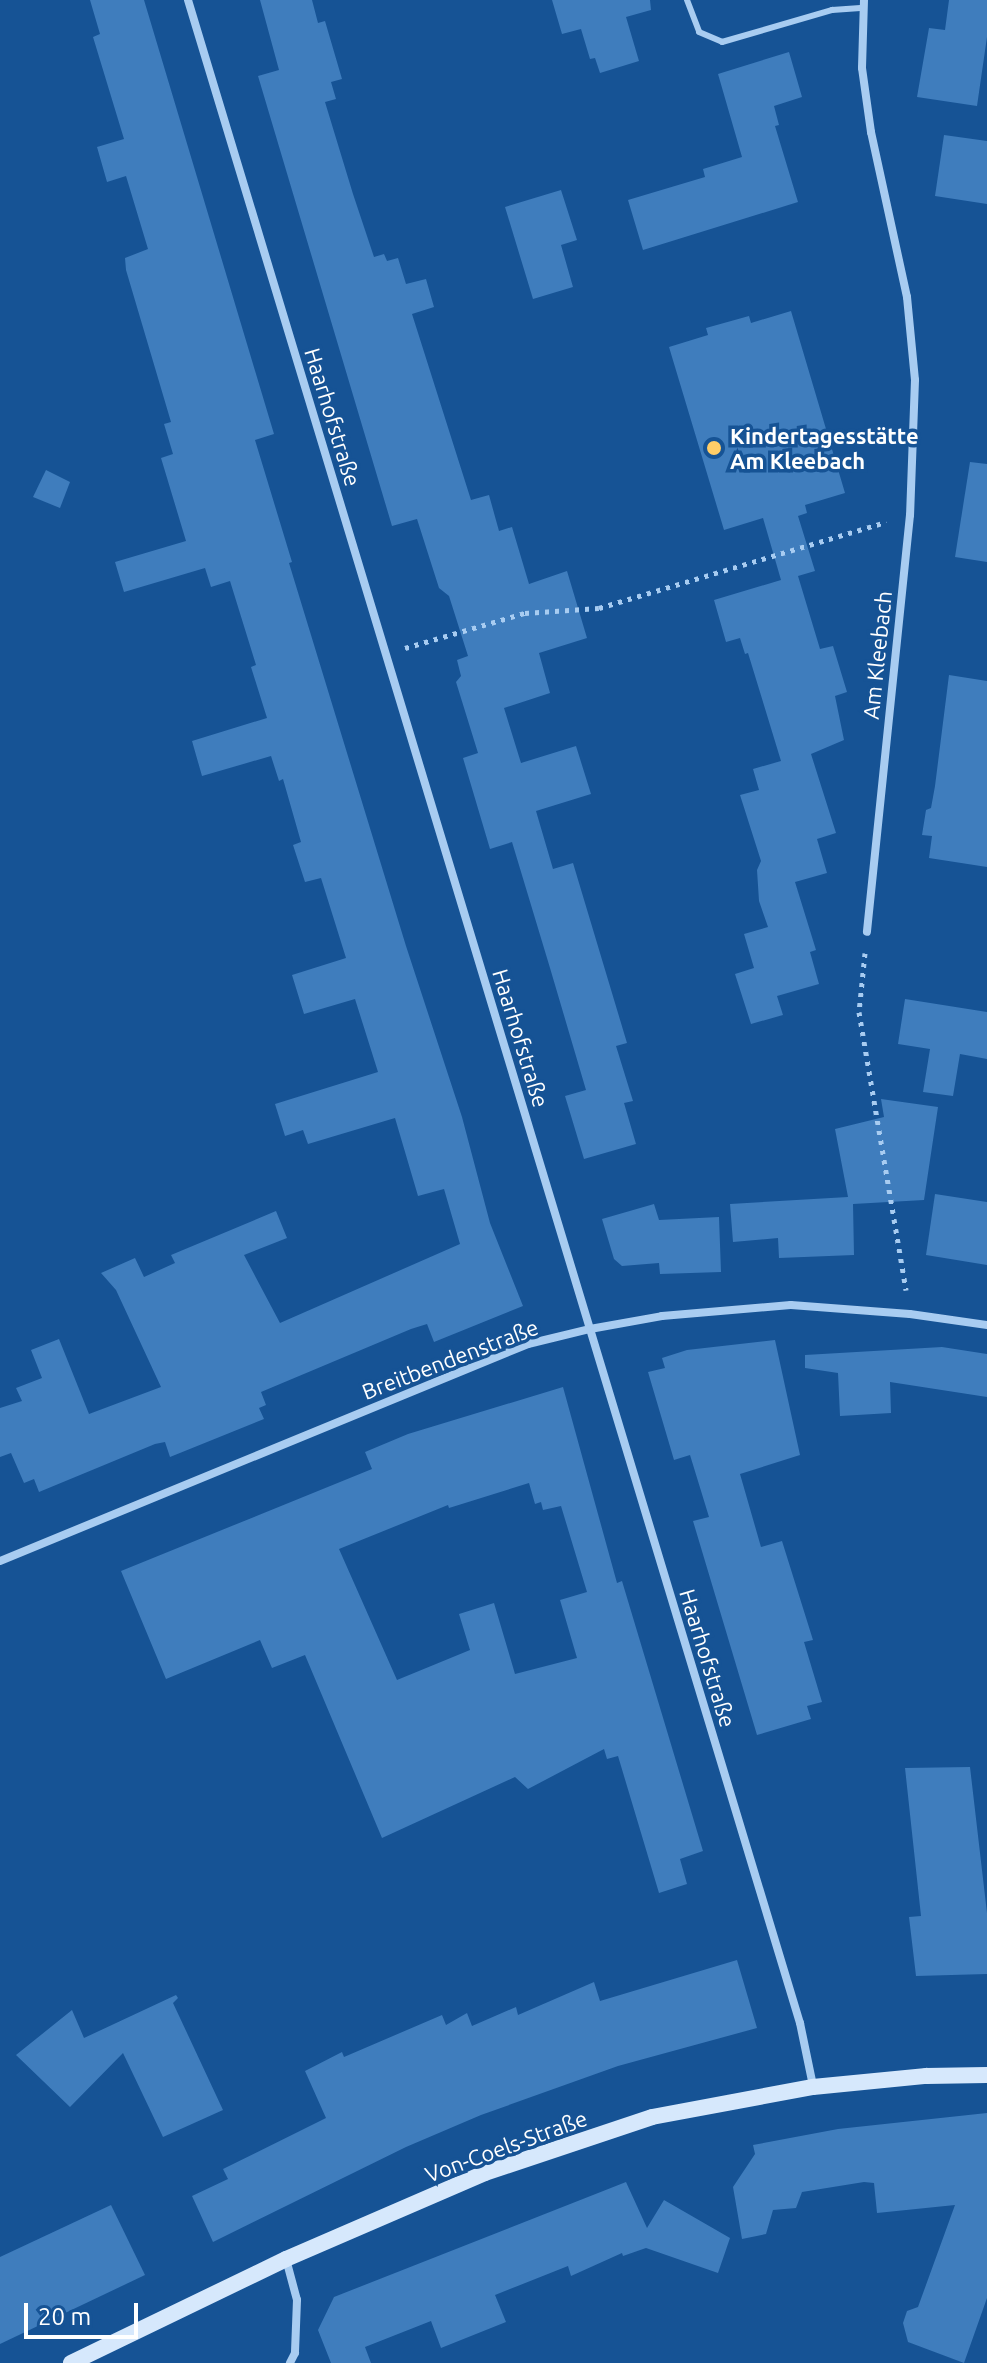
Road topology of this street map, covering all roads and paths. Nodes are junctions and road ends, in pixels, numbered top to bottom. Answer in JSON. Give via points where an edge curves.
{"nodes":[{"id":1,"x":188,"y":0,"type":"edge"},
{"id":2,"x":687,"y":0,"type":"edge"},
{"id":3,"x":864,"y":4,"type":"edge"},
{"id":4,"x":910,"y":515,"type":"junction"},
{"id":5,"x":386,"y":654,"type":"junction"},
{"id":6,"x":867,"y":932,"type":"joint"},
{"id":7,"x":910,"y":1314,"type":"junction"},
{"id":8,"x":987,"y":1325,"type":"edge"},
{"id":9,"x":590,"y":1329,"type":"junction"},
{"id":10,"x":0,"y":1561,"type":"edge"},
{"id":11,"x":987,"y":2075,"type":"edge"},
{"id":12,"x":813,"y":2087,"type":"junction"},
{"id":13,"x":286,"y":2259,"type":"junction"},
{"id":14,"x":71,"y":2363,"type":"edge"},
{"id":15,"x":290,"y":2363,"type":"edge"}],
"edges":[{"from":1,"to":5,"type":"street","name":"Haarhofstraße"},
{"from":2,"to":3,"type":"lane","via":[[699,32],[722,42]]},
{"from":3,"to":4,"type":"street","name":"Am Kleebach","via":[[862,68],[907,297],[914,366]]},
{"from":4,"to":5,"type":"path","via":[[599,608],[525,613]]},
{"from":4,"to":6,"type":"street","name":"Am Kleebach"},
{"from":5,"to":9,"type":"street","name":"Haarhofstraße"},
{"from":6,"to":7,"type":"path","via":[[859,1012]]},
{"from":7,"to":8,"type":"street","name":"Breitbendenstraße"},
{"from":7,"to":9,"type":"street","name":"Breitbendenstraße","via":[[791,1305],[662,1316]]},
{"from":9,"to":10,"type":"street","name":"Breitbendenstraße","via":[[528,1344]]},
{"from":9,"to":12,"type":"street","name":"Haarhofstraße","via":[[800,2023]]},
{"from":11,"to":12,"type":"main road","name":"Von-Coels-Straße"},
{"from":12,"to":13,"type":"main road","name":"Von-Coels-Straße","via":[[652,2117],[485,2173]]},
{"from":13,"to":14,"type":"main road","name":"Von-Coels-Straße"},
{"from":13,"to":15,"type":"street","via":[[297,2300]]}]}
